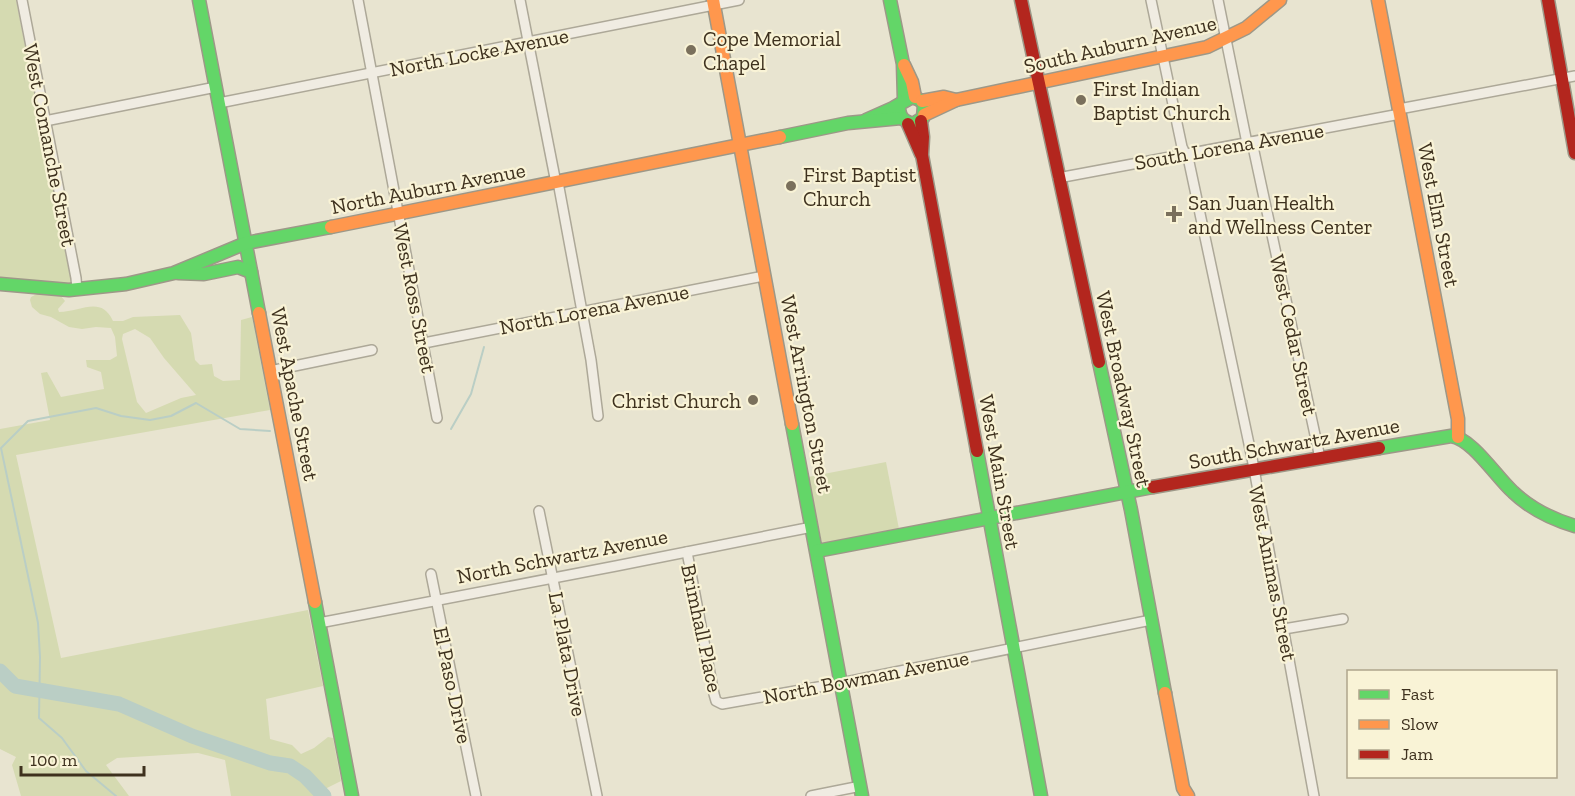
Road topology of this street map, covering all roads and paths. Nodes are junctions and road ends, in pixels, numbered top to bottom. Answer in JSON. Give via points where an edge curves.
{"nodes":[{"id":1,"x":22,"y":0,"type":"edge"},
{"id":2,"x":199,"y":0,"type":"edge"},
{"id":3,"x":358,"y":0,"type":"edge"},
{"id":4,"x":520,"y":0,"type":"edge"},
{"id":5,"x":739,"y":0,"type":"edge"},
{"id":6,"x":890,"y":0,"type":"edge"},
{"id":7,"x":1021,"y":0,"type":"edge"},
{"id":8,"x":1151,"y":0,"type":"edge"},
{"id":9,"x":1218,"y":0,"type":"edge"},
{"id":10,"x":1280,"y":0,"type":"edge"},
{"id":11,"x":1378,"y":0,"type":"edge"},
{"id":12,"x":1548,"y":0,"type":"edge"},
{"id":13,"x":713,"y":3,"type":"edge"},
{"id":14,"x":1226,"y":40,"type":"junction"},
{"id":15,"x":528,"y":42,"type":"junction"},
{"id":16,"x":1163,"y":57,"type":"junction"},
{"id":17,"x":372,"y":73,"type":"junction"},
{"id":18,"x":1575,"y":76,"type":"edge"},
{"id":19,"x":1562,"y":78,"type":"junction"},
{"id":20,"x":1038,"y":83,"type":"junction"},
{"id":21,"x":216,"y":87,"type":"junction"},
{"id":22,"x":219,"y":103,"type":"junction"},
{"id":23,"x":912,"y":110,"type":"junction"},
{"id":24,"x":1400,"y":112,"type":"junction"},
{"id":25,"x":45,"y":120,"type":"junction"},
{"id":26,"x":1250,"y":142,"type":"junction"},
{"id":27,"x":741,"y":146,"type":"junction"},
{"id":28,"x":1575,"y":153,"type":"edge"},
{"id":29,"x":1185,"y":154,"type":"junction"},
{"id":30,"x":1058,"y":178,"type":"junction"},
{"id":31,"x":557,"y":182,"type":"junction"},
{"id":32,"x":399,"y":213,"type":"junction"},
{"id":33,"x":246,"y":243,"type":"junction"},
{"id":34,"x":251,"y":272,"type":"junction"},
{"id":35,"x":174,"y":273,"type":"junction"},
{"id":36,"x":764,"y":276,"type":"junction"},
{"id":37,"x":0,"y":284,"type":"edge"},
{"id":38,"x":77,"y":290,"type":"junction"},
{"id":39,"x":582,"y":311,"type":"junction"},
{"id":40,"x":424,"y":343,"type":"junction"},
{"id":41,"x":372,"y":350,"type":"dead end"},
{"id":42,"x":270,"y":371,"type":"junction"},
{"id":43,"x":598,"y":416,"type":"dead end"},
{"id":44,"x":437,"y":418,"type":"dead end"},
{"id":45,"x":1458,"y":437,"type":"junction"},
{"id":46,"x":1320,"y":458,"type":"junction"},
{"id":47,"x":1254,"y":470,"type":"junction"},
{"id":48,"x":1127,"y":492,"type":"junction"},
{"id":49,"x":539,"y":511,"type":"dead end"},
{"id":50,"x":989,"y":517,"type":"junction"},
{"id":51,"x":1575,"y":526,"type":"edge"},
{"id":52,"x":812,"y":527,"type":"junction"},
{"id":53,"x":817,"y":551,"type":"junction"},
{"id":54,"x":687,"y":552,"type":"junction"},
{"id":55,"x":431,"y":574,"type":"dead end"},
{"id":56,"x":552,"y":578,"type":"junction"},
{"id":57,"x":436,"y":600,"type":"junction"},
{"id":58,"x":1343,"y":619,"type":"dead end"},
{"id":59,"x":1151,"y":620,"type":"junction"},
{"id":60,"x":318,"y":622,"type":"junction"},
{"id":61,"x":1284,"y":629,"type":"junction"},
{"id":62,"x":1013,"y":647,"type":"junction"},
{"id":63,"x":841,"y":683,"type":"junction"},
{"id":64,"x":719,"y":703,"type":"joint"},
{"id":65,"x":862,"y":791,"type":"edge"},
{"id":66,"x":1184,"y":793,"type":"edge"},
{"id":67,"x":352,"y":796,"type":"edge"},
{"id":68,"x":476,"y":796,"type":"edge"},
{"id":69,"x":597,"y":796,"type":"edge"},
{"id":70,"x":811,"y":796,"type":"edge"},
{"id":71,"x":1041,"y":796,"type":"edge"},
{"id":72,"x":1314,"y":796,"type":"edge"}],
"edges":[{"from":1,"to":25,"type":"street","name":"West Comanche Street"},
{"from":2,"to":21,"type":"main road","name":"West Apache Street"},
{"from":3,"to":17,"type":"street","name":"West Ross Street"},
{"from":4,"to":15,"type":"street"},
{"from":5,"to":13,"type":"street","name":"North Locke Avenue"},
{"from":6,"to":23,"type":"main road","name":"West Main Street"},
{"from":7,"to":20,"type":"main road","name":"West Broadway Street"},
{"from":8,"to":16,"type":"street","name":"West Animas Street"},
{"from":9,"to":14,"type":"street","name":"West Cedar Street"},
{"from":10,"to":14,"type":"main road","name":"South Auburn Avenue","via":[[1261,19]]},
{"from":11,"to":24,"type":"main road","name":"West Elm Street"},
{"from":12,"to":19,"type":"main road"},
{"from":13,"to":15,"type":"street","name":"North Locke Avenue"},
{"from":13,"to":27,"type":"main road","name":"West Arrington Street"},
{"from":14,"to":16,"type":"main road","name":"South Auburn Avenue"},
{"from":14,"to":26,"type":"street","name":"West Cedar Street"},
{"from":15,"to":17,"type":"street","name":"North Locke Avenue"},
{"from":15,"to":31,"type":"street"},
{"from":16,"to":20,"type":"main road","name":"South Auburn Avenue"},
{"from":16,"to":29,"type":"street","name":"West Animas Street"},
{"from":17,"to":22,"type":"street","name":"North Locke Avenue"},
{"from":17,"to":32,"type":"street","name":"West Ross Street"},
{"from":18,"to":19,"type":"street","name":"South Lorena Avenue"},
{"from":19,"to":24,"type":"street","name":"South Lorena Avenue"},
{"from":19,"to":28,"type":"main road"},
{"from":20,"to":23,"type":"main road","name":"South Auburn Avenue","via":[[956,100],[934,109]]},
{"from":20,"to":30,"type":"main road","name":"West Broadway Street"},
{"from":21,"to":22,"type":"main road","name":"West Apache Street"},
{"from":21,"to":25,"type":"street"},
{"from":22,"to":33,"type":"main road","name":"West Apache Street"},
{"from":23,"to":27,"type":"main road","name":"North Auburn Avenue","via":[[875,113],[866,120]]},
{"from":23,"to":50,"type":"main road","name":"West Main Street","via":[[923,149]]},
{"from":24,"to":26,"type":"street","name":"South Lorena Avenue"},
{"from":24,"to":45,"type":"main road","name":"West Elm Street","via":[[1458,419]]},
{"from":25,"to":38,"type":"street","name":"West Comanche Street"},
{"from":26,"to":29,"type":"street","name":"South Lorena Avenue"},
{"from":26,"to":46,"type":"street","name":"West Cedar Street"},
{"from":27,"to":31,"type":"main road","name":"North Auburn Avenue"},
{"from":27,"to":36,"type":"main road","name":"West Arrington Street"},
{"from":29,"to":30,"type":"street","name":"South Lorena Avenue"},
{"from":29,"to":47,"type":"street","name":"West Animas Street"},
{"from":30,"to":48,"type":"main road","name":"West Broadway Street"},
{"from":31,"to":32,"type":"main road","name":"North Auburn Avenue"},
{"from":31,"to":39,"type":"street"},
{"from":32,"to":33,"type":"main road","name":"North Auburn Avenue"},
{"from":32,"to":40,"type":"street","name":"West Ross Street"},
{"from":33,"to":34,"type":"main road","name":"West Apache Street"},
{"from":33,"to":35,"type":"main road","name":"North Auburn Avenue"},
{"from":34,"to":35,"type":"main road","via":[[238,267],[204,274]]},
{"from":34,"to":42,"type":"main road","name":"West Apache Street"},
{"from":35,"to":38,"type":"main road","name":"North Auburn Avenue"},
{"from":36,"to":39,"type":"street","name":"North Lorena Avenue"},
{"from":36,"to":52,"type":"main road","name":"West Arrington Street"},
{"from":37,"to":38,"type":"main road","name":"North Auburn Avenue"},
{"from":39,"to":40,"type":"street","name":"North Lorena Avenue"},
{"from":39,"to":43,"type":"street"},
{"from":40,"to":44,"type":"street","name":"West Ross Street"},
{"from":41,"to":42,"type":"street"},
{"from":42,"to":60,"type":"main road","name":"West Apache Street"},
{"from":45,"to":46,"type":"main road","name":"South Schwartz Avenue"},
{"from":45,"to":51,"type":"main road","via":[[1522,502],[1547,517]]},
{"from":46,"to":47,"type":"main road","name":"South Schwartz Avenue"},
{"from":47,"to":48,"type":"main road","name":"South Schwartz Avenue"},
{"from":47,"to":61,"type":"street","name":"West Animas Street"},
{"from":48,"to":50,"type":"main road","name":"South Schwartz Avenue"},
{"from":48,"to":59,"type":"main road","name":"West Broadway Street"},
{"from":49,"to":56,"type":"street","name":"La Plata Drive"},
{"from":50,"to":53,"type":"main road"},
{"from":50,"to":62,"type":"main road","name":"West Main Street"},
{"from":52,"to":53,"type":"main road","name":"West Arrington Street"},
{"from":52,"to":54,"type":"street","name":"North Schwartz Avenue"},
{"from":53,"to":63,"type":"main road","name":"West Arrington Street"},
{"from":54,"to":56,"type":"street","name":"North Schwartz Avenue"},
{"from":54,"to":64,"type":"street","name":"Brimhall Place","via":[[714,694]]},
{"from":55,"to":57,"type":"street","name":"El Paso Drive"},
{"from":56,"to":57,"type":"street","name":"North Schwartz Avenue"},
{"from":56,"to":69,"type":"street","name":"La Plata Drive"},
{"from":57,"to":60,"type":"street","name":"North Schwartz Avenue"},
{"from":57,"to":68,"type":"street","name":"El Paso Drive"},
{"from":58,"to":61,"type":"street"},
{"from":59,"to":62,"type":"street","name":"North Bowman Avenue"},
{"from":59,"to":66,"type":"main road","name":"West Broadway Street"},
{"from":60,"to":67,"type":"main road","name":"West Apache Street"},
{"from":61,"to":72,"type":"street","name":"West Animas Street"},
{"from":62,"to":63,"type":"street","name":"North Bowman Avenue"},
{"from":62,"to":71,"type":"main road","name":"West Main Street"},
{"from":63,"to":64,"type":"street","name":"North Bowman Avenue"},
{"from":63,"to":65,"type":"main road","name":"West Arrington Street"},
{"from":65,"to":70,"type":"street"}]}
